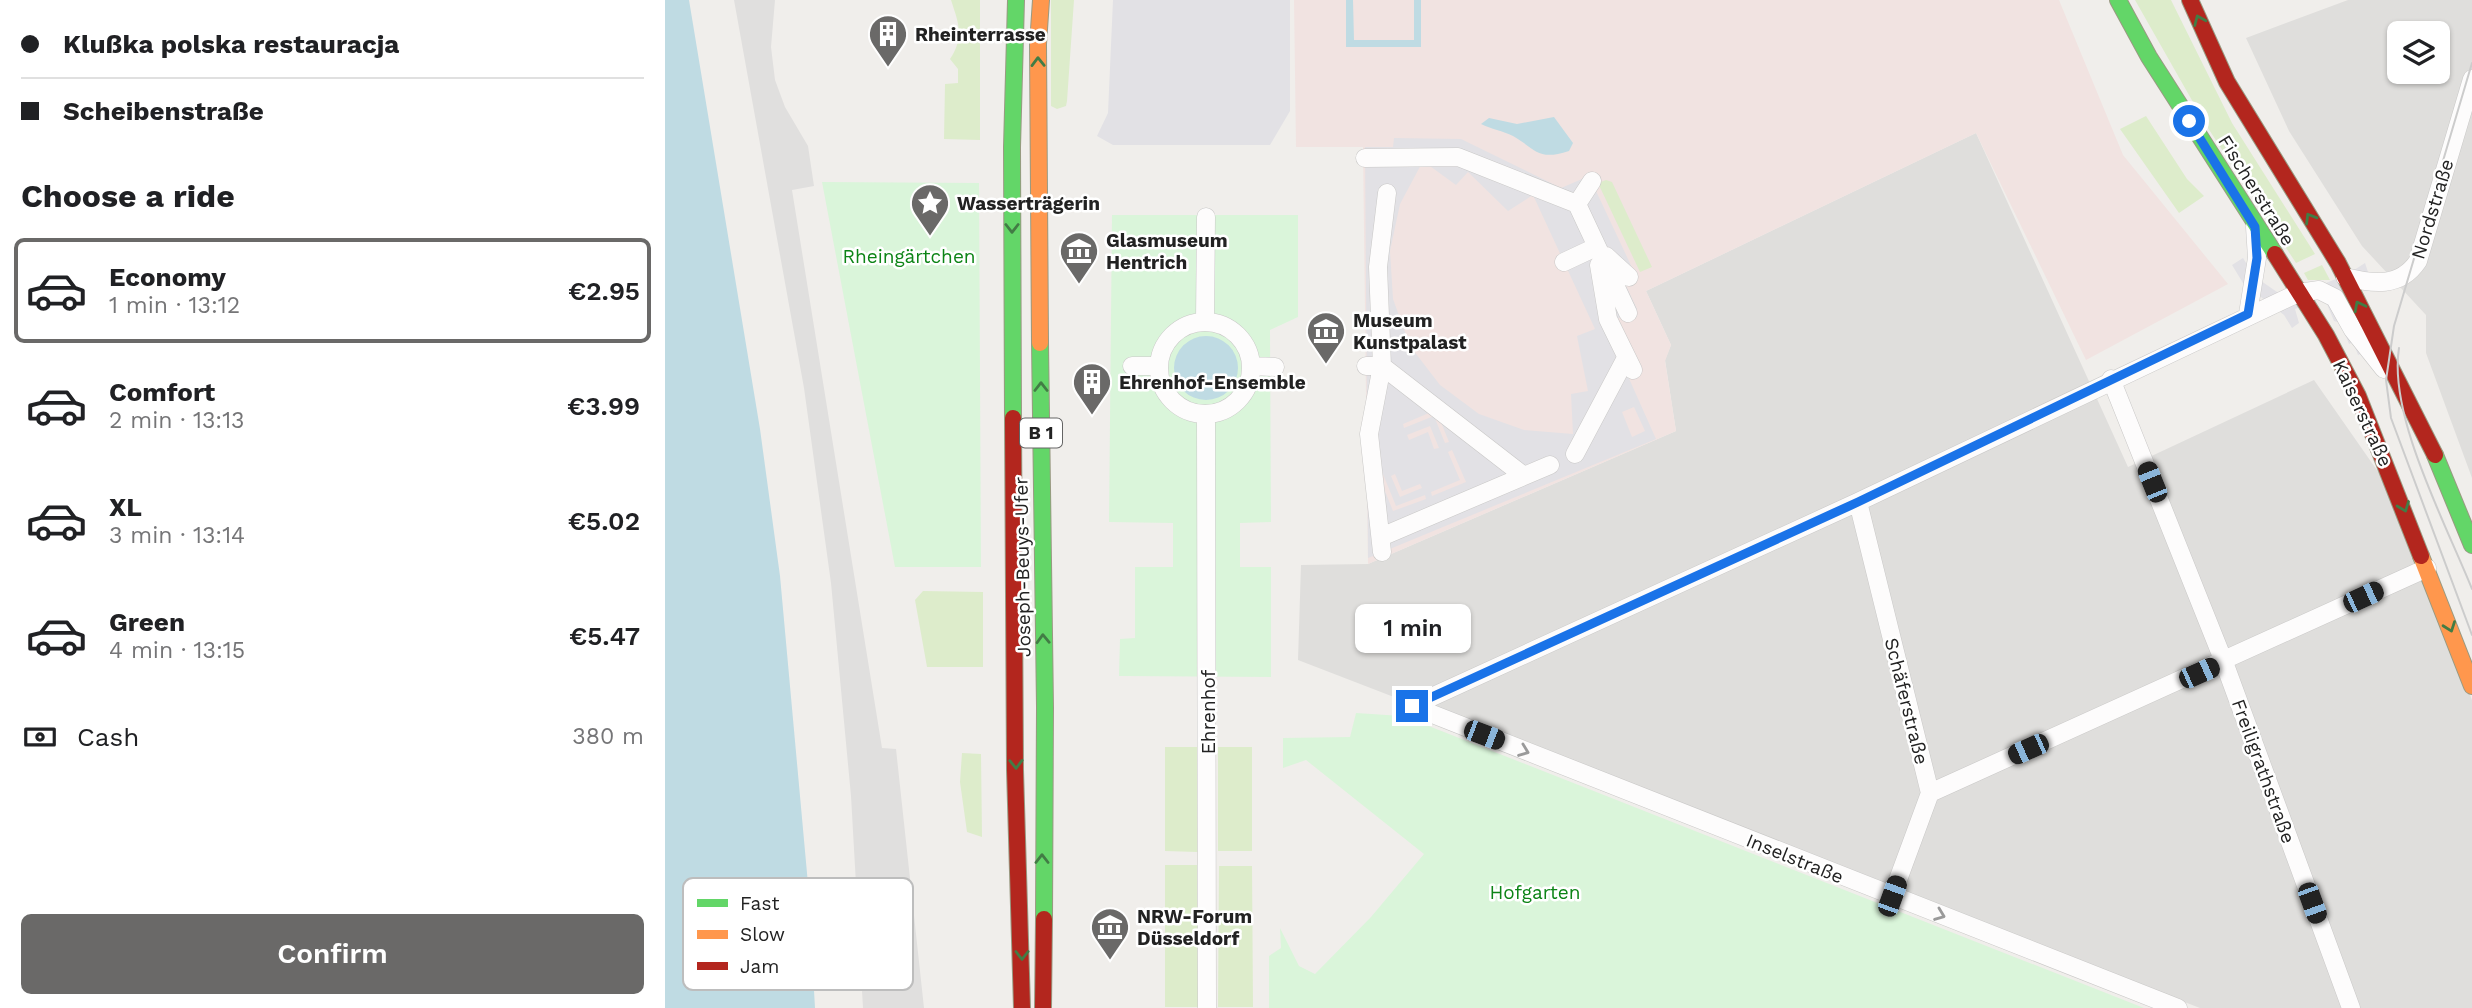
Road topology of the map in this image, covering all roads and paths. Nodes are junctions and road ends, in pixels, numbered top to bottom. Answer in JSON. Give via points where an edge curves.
{"nodes":[{"id":1,"x":1016,"y":0,"type":"edge"},
{"id":2,"x":1041,"y":0,"type":"edge"},
{"id":3,"x":2118,"y":0,"type":"edge"},
{"id":4,"x":2190,"y":0,"type":"edge"},
{"id":5,"x":2472,"y":79,"type":"edge"},
{"id":6,"x":1365,"y":158,"type":"dead end"},
{"id":7,"x":1592,"y":181,"type":"dead end"},
{"id":8,"x":1387,"y":192,"type":"dead end"},
{"id":9,"x":1577,"y":204,"type":"junction"},
{"id":10,"x":1206,"y":217,"type":"dead end"},
{"id":11,"x":2255,"y":227,"type":"junction"},
{"id":12,"x":1595,"y":247,"type":"junction"},
{"id":13,"x":1564,"y":262,"type":"dead end"},
{"id":14,"x":2345,"y":277,"type":"junction"},
{"id":15,"x":1617,"y":279,"type":"junction"},
{"id":16,"x":2298,"y":293,"type":"junction"},
{"id":17,"x":2248,"y":314,"type":"junction"},
{"id":18,"x":1608,"y":319,"type":"junction"},
{"id":19,"x":1205,"y":322,"type":"junction"},
{"id":20,"x":1132,"y":366,"type":"dead end"},
{"id":21,"x":1158,"y":366,"type":"junction"},
{"id":22,"x":1252,"y":366,"type":"junction"},
{"id":23,"x":1374,"y":366,"type":"junction"},
{"id":24,"x":1275,"y":367,"type":"dead end"},
{"id":25,"x":2111,"y":379,"type":"junction"},
{"id":26,"x":2404,"y":393,"type":"junction"},
{"id":27,"x":1206,"y":415,"type":"junction"},
{"id":28,"x":1575,"y":454,"type":"dead end"},
{"id":29,"x":1550,"y":465,"type":"dead end"},
{"id":30,"x":1524,"y":476,"type":"junction"},
{"id":31,"x":1858,"y":502,"type":"junction"},
{"id":32,"x":2472,"y":545,"type":"edge"},
{"id":33,"x":2427,"y":568,"type":"junction"},
{"id":34,"x":2224,"y":662,"type":"junction"},
{"id":35,"x":2472,"y":686,"type":"edge"},
{"id":36,"x":1930,"y":793,"type":"junction"},
{"id":37,"x":1892,"y":896,"type":"junction"},
{"id":38,"x":1022,"y":1008,"type":"edge"},
{"id":39,"x":1043,"y":1008,"type":"edge"},
{"id":40,"x":1207,"y":1008,"type":"edge"},
{"id":41,"x":2178,"y":1008,"type":"edge"},
{"id":42,"x":2351,"y":1008,"type":"edge"}],
"edges":[{"from":1,"to":38,"type":"main road","name":"Joseph-Beuys-Ufer","number":"B 1","one_way":true,"via":[[1012,147],[1015,771]]},
{"from":39,"to":2,"type":"main road","name":"Joseph-Beuys-Ufer","number":"B 1","one_way":true},
{"from":3,"to":11,"type":"main road","name":"Fischerstraße"},
{"from":14,"to":4,"type":"main road","name":"Fischerstraße","one_way":true,"via":[[2227,82]]},
{"from":5,"to":14,"type":"street","name":"Nordstraße","via":[[2418,261],[2407,274],[2388,283]]},
{"from":6,"to":9,"type":"street","via":[[1387,162],[1458,157]]},
{"from":7,"to":9,"type":"street"},
{"from":8,"to":23,"type":"street"},
{"from":9,"to":12,"type":"street"},
{"from":10,"to":19,"type":"street"},
{"from":11,"to":16,"type":"main road","name":"Fischerstraße"},
{"from":11,"to":17,"type":"street","via":[[2257,258]]},
{"from":12,"to":13,"type":"street"},
{"from":12,"to":15,"type":"street"},
{"from":12,"to":15,"type":"street"},
{"from":26,"to":14,"type":"main road","name":"Kaiserstraße","one_way":true},
{"from":15,"to":18,"type":"street"},
{"from":15,"to":18,"type":"street","via":[[1630,310]]},
{"from":16,"to":17,"type":"street"},
{"from":16,"to":26,"type":"street","name":"Kaiserstraße","via":[[2319,290],[2335,298],[2353,330]]},
{"from":16,"to":33,"type":"main road","name":"Kaiserstraße","one_way":true,"via":[[2358,396]]},
{"from":17,"to":25,"type":"street"},
{"from":18,"to":28,"type":"street","via":[[1630,364]]},
{"from":19,"to":21,"type":"street","via":[[1174,333],[1163,346]]},
{"from":19,"to":22,"type":"street","via":[[1219,324],[1242,340]]},
{"from":20,"to":21,"type":"street"},
{"from":21,"to":27,"type":"street","via":[[1166,395],[1191,413]]},
{"from":22,"to":24,"type":"street"},
{"from":22,"to":27,"type":"street","via":[[1250,381],[1234,405]]},
{"from":23,"to":30,"type":"street"},
{"from":23,"to":30,"type":"street","via":[[1369,434],[1382,545]]},
{"from":25,"to":31,"type":"street"},
{"from":25,"to":34,"type":"street","name":"Freiligrathstraße"},
{"from":26,"to":32,"type":"main road","name":"Kaiserstraße","via":[[2435,450]]},
{"from":27,"to":40,"type":"street","name":"Ehrenhof"},
{"from":29,"to":30,"type":"street"},
{"from":31,"to":36,"type":"street","name":"Schäferstraße"},
{"from":31,"to":37,"type":"street","name":"Inselstraße","one_way":true,"via":[[1412,706]]},
{"from":33,"to":34,"type":"street"},
{"from":33,"to":35,"type":"main road","name":"Kaiserstraße","one_way":true},
{"from":34,"to":36,"type":"street"},
{"from":34,"to":42,"type":"street","name":"Freiligrathstraße"},
{"from":36,"to":37,"type":"street"},
{"from":37,"to":41,"type":"street","name":"Inselstraße","one_way":true}]}
